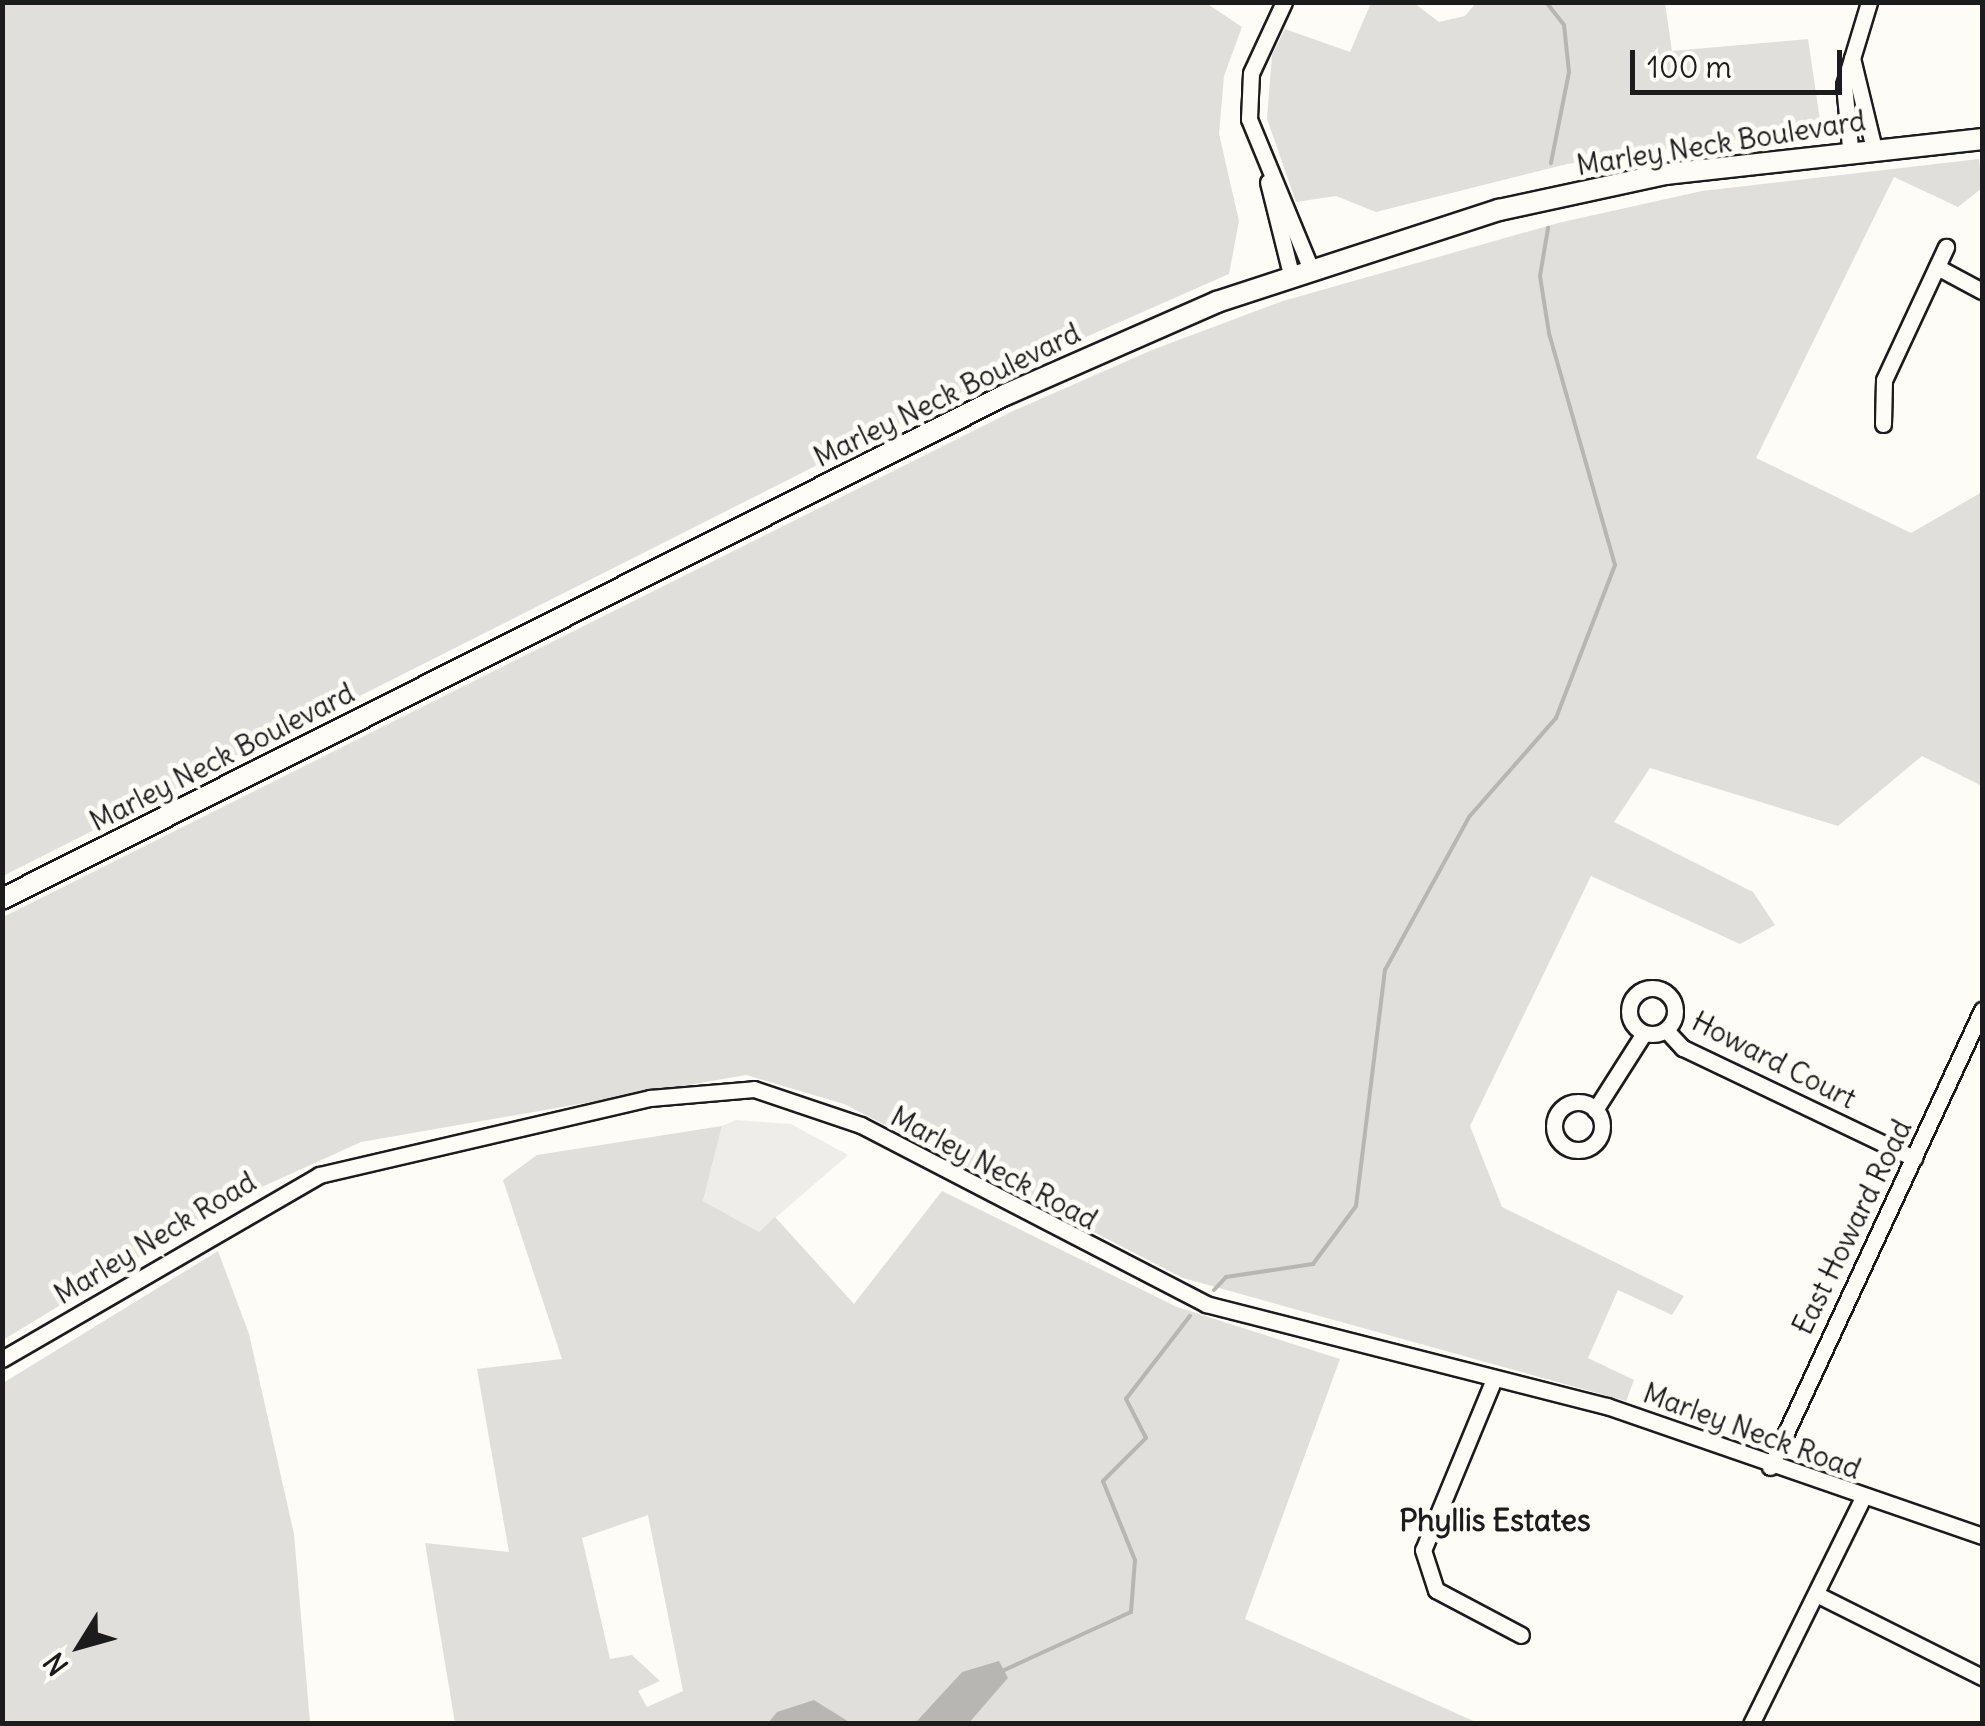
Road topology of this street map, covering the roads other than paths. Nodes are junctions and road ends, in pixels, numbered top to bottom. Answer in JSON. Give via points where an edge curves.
{"nodes":[{"id":1,"x":1284,"y":2,"type":"edge"},
{"id":2,"x":1869,"y":2,"type":"edge"},
{"id":3,"x":1852,"y":58,"type":"junction"},
{"id":4,"x":1982,"y":139,"type":"edge"},
{"id":5,"x":1873,"y":145,"type":"junction"},
{"id":6,"x":1850,"y":147,"type":"junction"},
{"id":7,"x":1946,"y":247,"type":"dead end"},
{"id":8,"x":1937,"y":266,"type":"junction"},
{"id":9,"x":1300,"y":271,"type":"junction"},
{"id":10,"x":1982,"y":291,"type":"edge"},
{"id":11,"x":1882,"y":424,"type":"dead end"},
{"id":12,"x":2,"y":899,"type":"edge"},
{"id":13,"x":1982,"y":1010,"type":"edge"},
{"id":14,"x":1666,"y":1030,"type":"junction"},
{"id":15,"x":1644,"y":1034,"type":"junction"},
{"id":16,"x":1595,"y":1110,"type":"dead end"},
{"id":17,"x":1914,"y":1158,"type":"junction"},
{"id":18,"x":2,"y":1358,"type":"edge"},
{"id":19,"x":1494,"y":1379,"type":"junction"},
{"id":20,"x":1770,"y":1467,"type":"junction"},
{"id":21,"x":1863,"y":1497,"type":"junction"},
{"id":22,"x":1982,"y":1536,"type":"edge"},
{"id":23,"x":1816,"y":1594,"type":"junction"},
{"id":24,"x":1520,"y":1635,"type":"dead end"},
{"id":25,"x":1982,"y":1677,"type":"edge"},
{"id":26,"x":1752,"y":1724,"type":"edge"}],
"edges":[{"from":1,"to":9,"type":"street","via":[[1248,96],[1268,182]]},
{"from":2,"to":3,"type":"street"},
{"from":3,"to":5,"type":"street"},
{"from":3,"to":6,"type":"street","via":[[1844,86]]},
{"from":4,"to":5,"type":"main road","name":"Marley Neck Boulevard"},
{"from":5,"to":6,"type":"main road","name":"Marley Neck Boulevard"},
{"from":6,"to":9,"type":"main road","name":"Marley Neck Boulevard","via":[[1499,210]]},
{"from":7,"to":8,"type":"street"},
{"from":8,"to":10,"type":"street"},
{"from":8,"to":11,"type":"street","via":[[1884,380]]},
{"from":9,"to":12,"type":"main road","name":"Marley Neck Boulevard","via":[[1022,387]]},
{"from":13,"to":17,"type":"street","name":"East Howard Road"},
{"from":14,"to":15,"type":"street","name":"Howard Court"},
{"from":14,"to":15,"type":"street","name":"Howard Court","via":[[1672,998],[1653,987],[1628,1006]]},
{"from":14,"to":17,"type":"street","name":"Howard Court","via":[[1683,1048]]},
{"from":15,"to":16,"type":"street"},
{"from":17,"to":20,"type":"street","name":"East Howard Road"},
{"from":18,"to":19,"type":"street","name":"Marley Neck Road","via":[[318,1175],[650,1098],[754,1089],[861,1125],[1206,1304]]},
{"from":19,"to":20,"type":"street","name":"Marley Neck Road","via":[[1608,1406]]},
{"from":19,"to":24,"type":"street","via":[[1422,1550],[1436,1590]]},
{"from":20,"to":21,"type":"street","name":"Marley Neck Road"},
{"from":21,"to":22,"type":"street","name":"Marley Neck Road"},
{"from":21,"to":23,"type":"street"},
{"from":23,"to":25,"type":"street"},
{"from":23,"to":26,"type":"street"}]}
